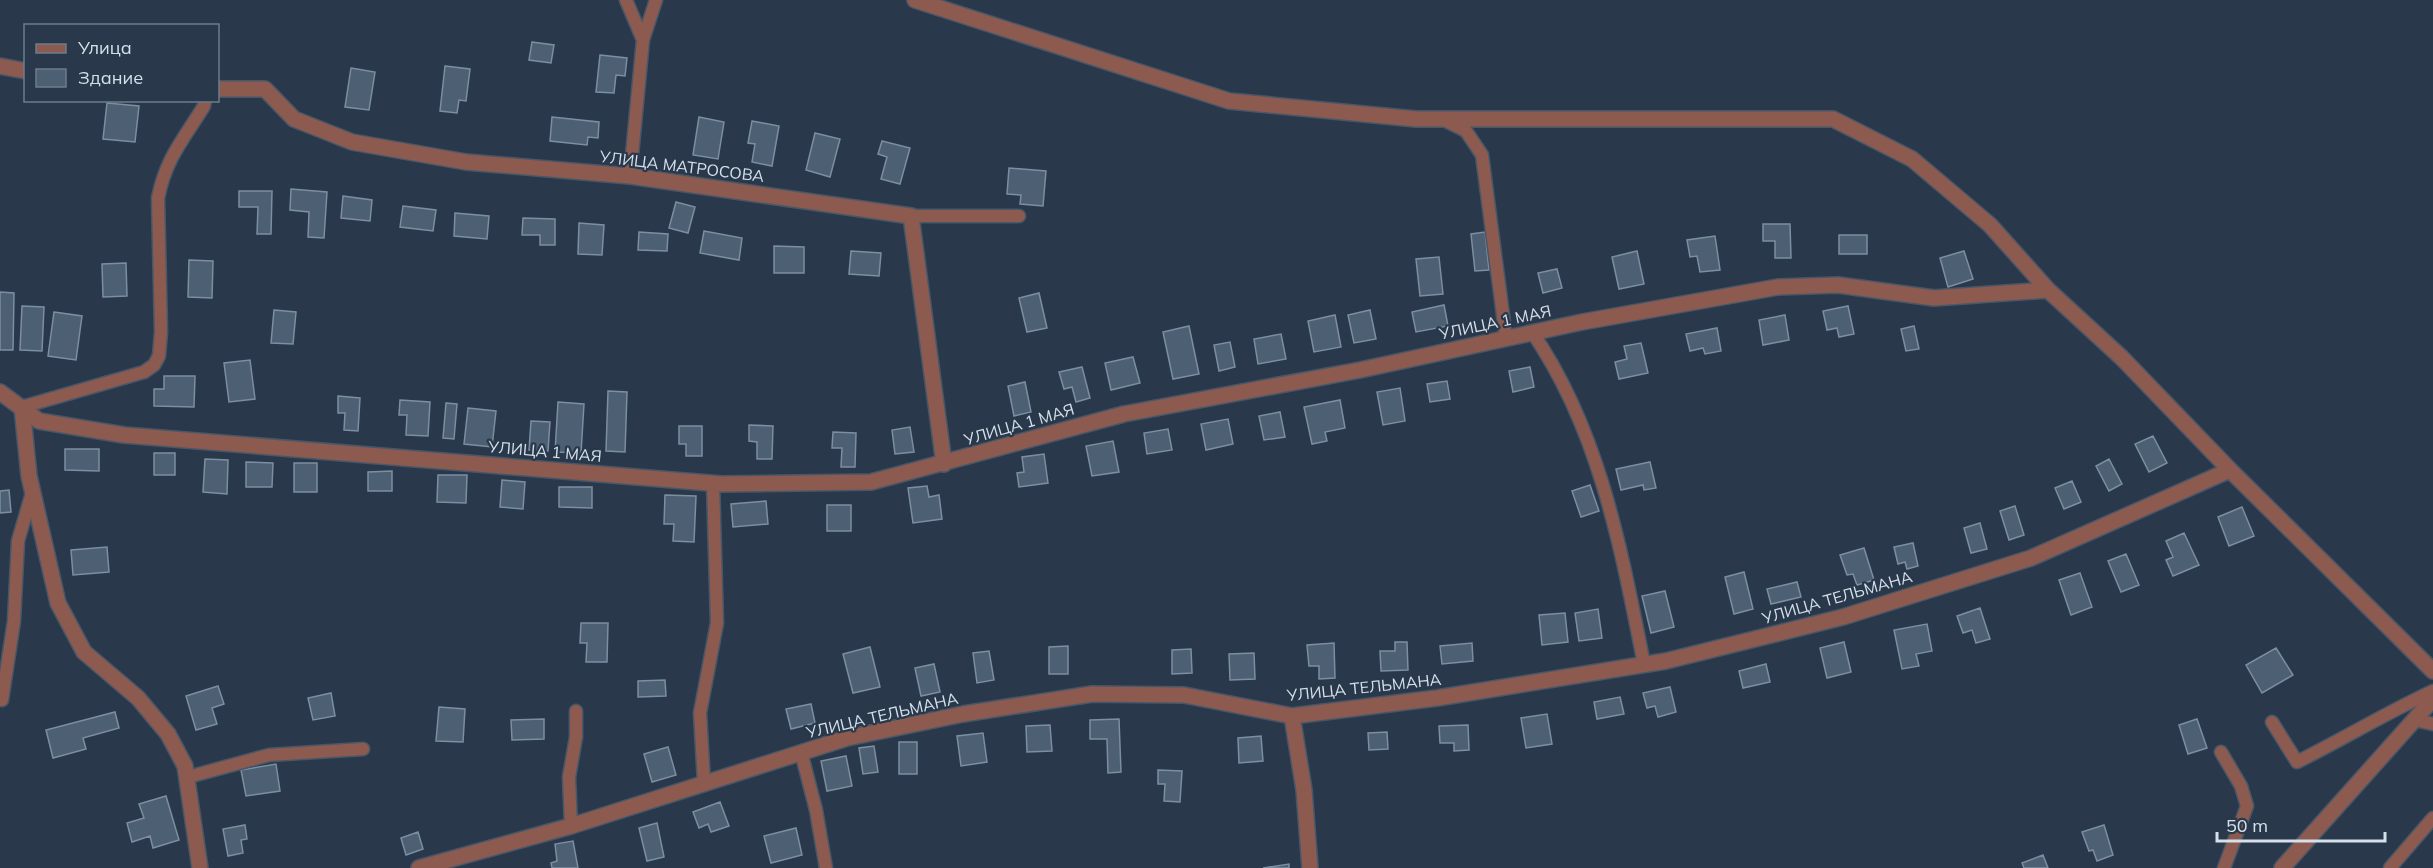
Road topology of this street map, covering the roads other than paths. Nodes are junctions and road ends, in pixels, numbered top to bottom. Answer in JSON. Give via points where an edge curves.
{"nodes":[{"id":1,"x":626,"y":0,"type":"edge"},
{"id":2,"x":656,"y":0,"type":"edge"},
{"id":3,"x":915,"y":0,"type":"edge"},
{"id":4,"x":643,"y":40,"type":"junction"},
{"id":5,"x":0,"y":66,"type":"edge"},
{"id":6,"x":24,"y":71,"type":"edge"},
{"id":7,"x":219,"y":89,"type":"edge"},
{"id":8,"x":205,"y":102,"type":"edge"},
{"id":9,"x":1442,"y":119,"type":"junction"},
{"id":10,"x":630,"y":176,"type":"junction"},
{"id":11,"x":911,"y":216,"type":"junction"},
{"id":12,"x":1019,"y":216,"type":"dead end"},
{"id":13,"x":2048,"y":290,"type":"junction"},
{"id":14,"x":1532,"y":333,"type":"junction"},
{"id":15,"x":1506,"y":338,"type":"junction"},
{"id":16,"x":0,"y":392,"type":"edge"},
{"id":17,"x":22,"y":407,"type":"junction"},
{"id":18,"x":944,"y":464,"type":"junction"},
{"id":19,"x":2230,"y":470,"type":"junction"},
{"id":20,"x":713,"y":483,"type":"junction"},
{"id":21,"x":32,"y":493,"type":"junction"},
{"id":22,"x":1644,"y":664,"type":"junction"},
{"id":23,"x":2433,"y":671,"type":"edge"},
{"id":24,"x":2433,"y":691,"type":"edge"},
{"id":25,"x":2433,"y":699,"type":"edge"},
{"id":26,"x":2,"y":700,"type":"dead end"},
{"id":27,"x":576,"y":711,"type":"dead end"},
{"id":28,"x":1292,"y":716,"type":"junction"},
{"id":29,"x":2414,"y":720,"type":"junction"},
{"id":30,"x":2272,"y":722,"type":"dead end"},
{"id":31,"x":2433,"y":724,"type":"edge"},
{"id":32,"x":363,"y":749,"type":"dead end"},
{"id":33,"x":801,"y":752,"type":"junction"},
{"id":34,"x":2221,"y":752,"type":"dead end"},
{"id":35,"x":188,"y":777,"type":"junction"},
{"id":36,"x":704,"y":783,"type":"junction"},
{"id":37,"x":2433,"y":818,"type":"edge"},
{"id":38,"x":571,"y":826,"type":"junction"},
{"id":39,"x":200,"y":868,"type":"edge"},
{"id":40,"x":419,"y":868,"type":"edge"},
{"id":41,"x":826,"y":868,"type":"edge"},
{"id":42,"x":1310,"y":868,"type":"edge"},
{"id":43,"x":2224,"y":868,"type":"edge"},
{"id":44,"x":2282,"y":868,"type":"edge"},
{"id":45,"x":2390,"y":868,"type":"edge"}],
"edges":[{"from":1,"to":4,"type":"lane"},
{"from":2,"to":4,"type":"lane"},
{"from":3,"to":9,"type":"street","via":[[1229,102]]},
{"from":4,"to":10,"type":"lane"},
{"from":5,"to":6,"type":"street"},
{"from":7,"to":10,"type":"street","name":"УЛИЦА МАТРОСОВА","via":[[265,89],[294,119],[352,142],[466,162]]},
{"from":8,"to":17,"type":"lane","via":[[168,160],[160,189],[161,333],[154,365],[144,372]]},
{"from":9,"to":13,"type":"street","via":[[1833,119],[1912,159],[1990,225]]},
{"from":9,"to":15,"type":"lane","via":[[1466,131],[1482,155]]},
{"from":10,"to":11,"type":"street","name":"УЛИЦА МАТРОСОВА"},
{"from":11,"to":12,"type":"lane"},
{"from":11,"to":18,"type":"street"},
{"from":13,"to":14,"type":"street","name":"УЛИЦА 1 МАЯ","via":[[1934,298],[1838,285],[1778,287]]},
{"from":13,"to":19,"type":"street","via":[[2122,358]]},
{"from":14,"to":15,"type":"street","name":"УЛИЦА 1 МАЯ"},
{"from":14,"to":22,"type":"lane","via":[[1551,360],[1611,505]]},
{"from":15,"to":18,"type":"street","name":"УЛИЦА 1 МАЯ","via":[[1124,414]]},
{"from":16,"to":17,"type":"street","name":"УЛИЦА 1 МАЯ"},
{"from":17,"to":20,"type":"street","name":"УЛИЦА 1 МАЯ","via":[[39,421],[124,435]]},
{"from":17,"to":21,"type":"street"},
{"from":18,"to":20,"type":"street","name":"УЛИЦА 1 МАЯ","via":[[871,482]]},
{"from":19,"to":22,"type":"street","name":"УЛИЦА ТЕЛЬМАНА","via":[[2031,558],[1843,617]]},
{"from":19,"to":23,"type":"street"},
{"from":20,"to":36,"type":"lane","via":[[717,623],[700,713]]},
{"from":21,"to":26,"type":"lane","via":[[18,541],[14,621]]},
{"from":21,"to":35,"type":"street","via":[[58,603],[84,652],[138,699],[161,725],[186,766]]},
{"from":22,"to":28,"type":"street","name":"УЛИЦА ТЕЛЬМАНА","via":[[1437,698]]},
{"from":24,"to":30,"type":"lane","via":[[2297,762]]},
{"from":25,"to":29,"type":"street"},
{"from":27,"to":38,"type":"lane","via":[[569,777]]},
{"from":28,"to":33,"type":"street","name":"УЛИЦА ТЕЛЬМАНА","via":[[1184,695],[1092,694],[963,714],[847,738]]},
{"from":28,"to":42,"type":"street","via":[[1304,790]]},
{"from":29,"to":31,"type":"lane"},
{"from":29,"to":44,"type":"street"},
{"from":32,"to":35,"type":"lane","via":[[269,755]]},
{"from":33,"to":36,"type":"street","name":"УЛИЦА ТЕЛЬМАНА"},
{"from":33,"to":41,"type":"lane"},
{"from":34,"to":43,"type":"lane","via":[[2241,786],[2247,806]]},
{"from":35,"to":39,"type":"street"},
{"from":36,"to":38,"type":"street","name":"УЛИЦА ТЕЛЬМАНА"},
{"from":37,"to":45,"type":"lane"},
{"from":38,"to":40,"type":"street","name":"УЛИЦА ТЕЛЬМАНА"}]}
